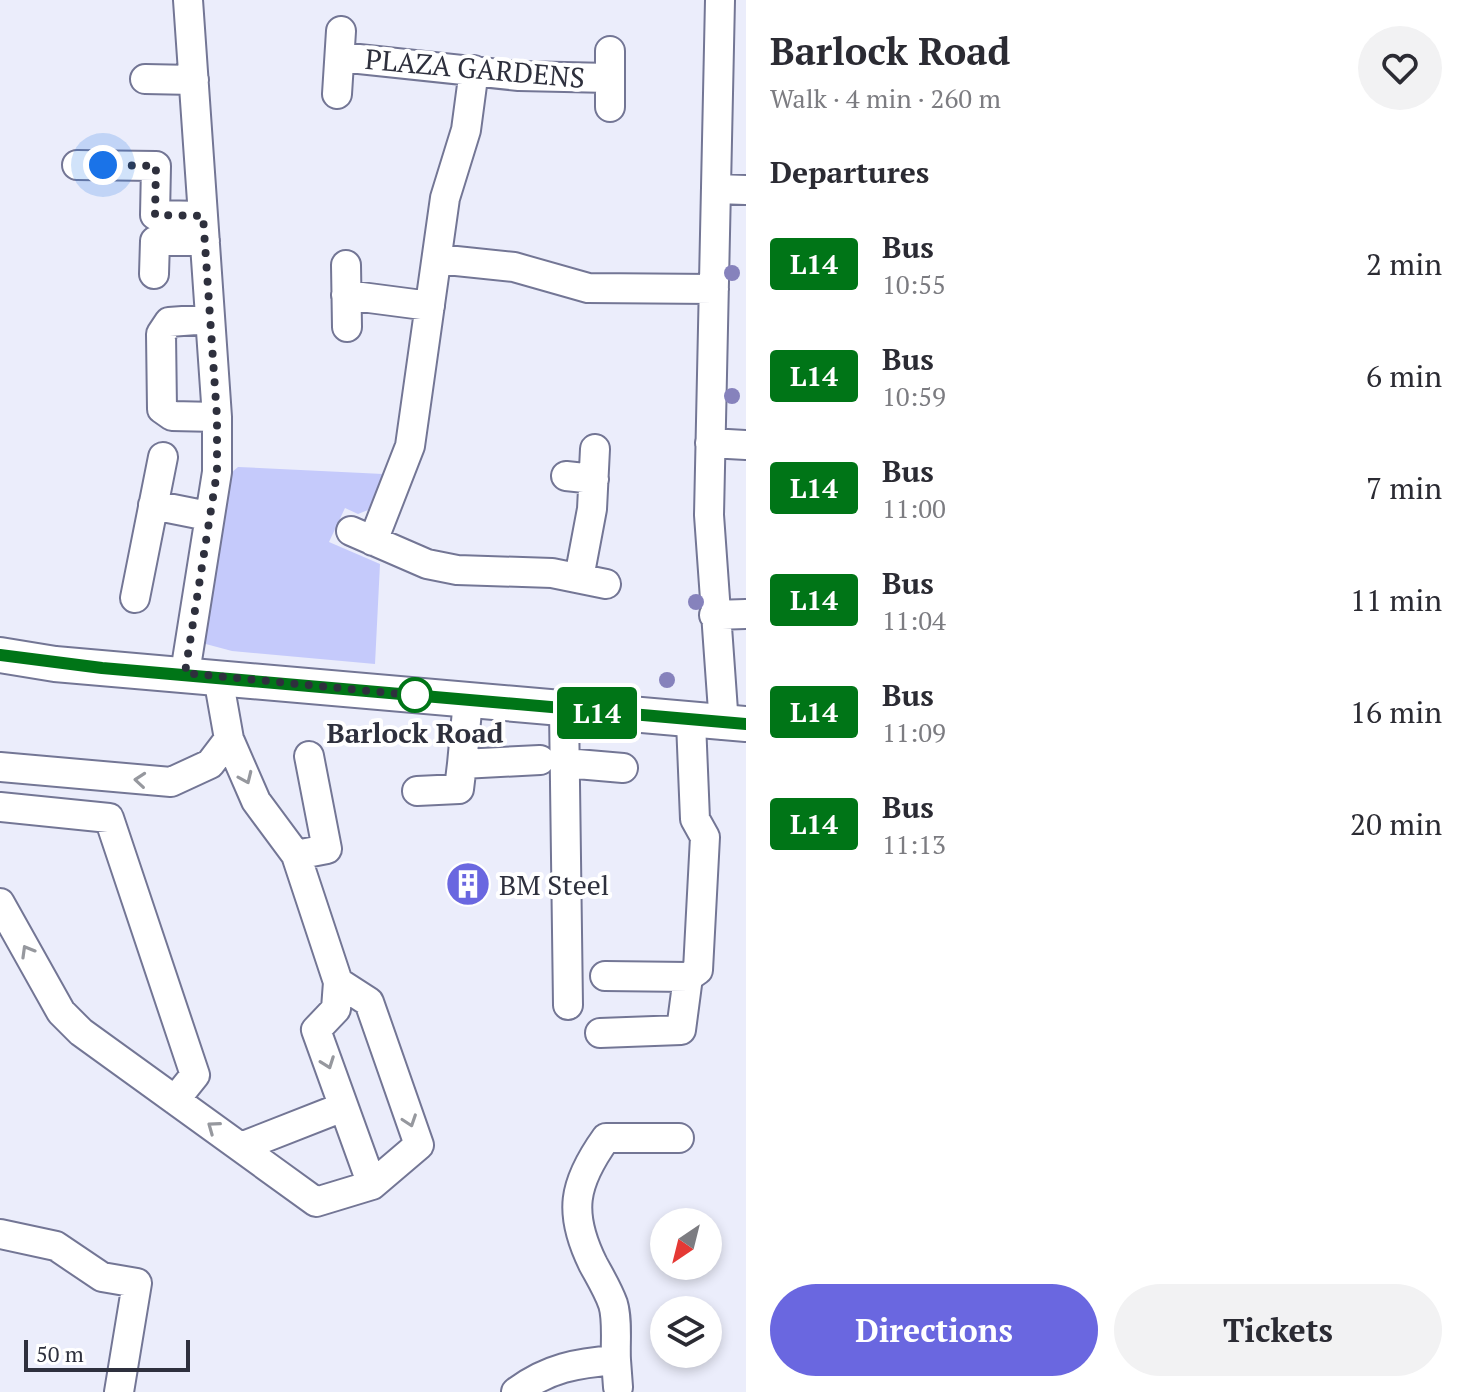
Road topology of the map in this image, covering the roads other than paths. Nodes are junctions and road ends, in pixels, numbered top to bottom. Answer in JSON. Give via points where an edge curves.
{"nodes":[{"id":1,"x":188,"y":0,"type":"edge"},
{"id":2,"x":720,"y":0,"type":"edge"},
{"id":3,"x":474,"y":70,"type":"junction"},
{"id":4,"x":145,"y":79,"type":"dead end"},
{"id":5,"x":194,"y":80,"type":"junction"},
{"id":6,"x":337,"y":94,"type":"dead end"},
{"id":7,"x":610,"y":107,"type":"dead end"},
{"id":8,"x":77,"y":165,"type":"dead end"},
{"id":9,"x":716,"y":189,"type":"junction"},
{"id":10,"x":746,"y":190,"type":"edge"},
{"id":11,"x":204,"y":228,"type":"junction"},
{"id":12,"x":437,"y":259,"type":"junction"},
{"id":13,"x":346,"y":265,"type":"dead end"},
{"id":14,"x":154,"y":274,"type":"dead end"},
{"id":15,"x":714,"y":289,"type":"junction"},
{"id":16,"x":346,"y":295,"type":"junction"},
{"id":17,"x":430,"y":306,"type":"junction"},
{"id":18,"x":210,"y":319,"type":"junction"},
{"id":19,"x":347,"y":327,"type":"dead end"},
{"id":20,"x":217,"y":417,"type":"junction"},
{"id":21,"x":710,"y":443,"type":"junction"},
{"id":22,"x":746,"y":445,"type":"edge"},
{"id":23,"x":595,"y":449,"type":"dead end"},
{"id":24,"x":163,"y":457,"type":"dead end"},
{"id":25,"x":566,"y":476,"type":"dead end"},
{"id":26,"x":594,"y":479,"type":"junction"},
{"id":27,"x":153,"y":505,"type":"junction"},
{"id":28,"x":208,"y":516,"type":"junction"},
{"id":29,"x":579,"y":578,"type":"junction"},
{"id":30,"x":606,"y":584,"type":"dead end"},
{"id":31,"x":135,"y":598,"type":"dead end"},
{"id":32,"x":746,"y":614,"type":"edge"},
{"id":33,"x":714,"y":615,"type":"junction"},
{"id":34,"x":1,"y":661,"type":"edge"},
{"id":35,"x":201,"y":675,"type":"junction"},
{"id":36,"x":468,"y":700,"type":"junction"},
{"id":37,"x":564,"y":710,"type":"junction"},
{"id":38,"x":720,"y":724,"type":"edge"},
{"id":39,"x":229,"y":739,"type":"junction"},
{"id":40,"x":309,"y":756,"type":"dead end"},
{"id":41,"x":552,"y":762,"type":"junction"},
{"id":42,"x":462,"y":764,"type":"junction"},
{"id":43,"x":0,"y":767,"type":"edge"},
{"id":44,"x":623,"y":768,"type":"dead end"},
{"id":45,"x":417,"y":791,"type":"dead end"},
{"id":46,"x":0,"y":807,"type":"edge"},
{"id":47,"x":296,"y":855,"type":"junction"},
{"id":48,"x":0,"y":903,"type":"edge"},
{"id":49,"x":605,"y":976,"type":"dead end"},
{"id":50,"x":688,"y":977,"type":"junction"},
{"id":51,"x":338,"y":982,"type":"junction"},
{"id":52,"x":568,"y":1005,"type":"dead end"},
{"id":53,"x":600,"y":1033,"type":"dead end"},
{"id":54,"x":175,"y":1100,"type":"junction"},
{"id":55,"x":343,"y":1107,"type":"junction"},
{"id":56,"x":679,"y":1138,"type":"dead end"},
{"id":57,"x":241,"y":1147,"type":"junction"},
{"id":58,"x":372,"y":1185,"type":"junction"},
{"id":59,"x":0,"y":1234,"type":"edge"},
{"id":60,"x":119,"y":1392,"type":"edge"},
{"id":61,"x":516,"y":1392,"type":"edge"}],
"edges":[{"from":1,"to":5,"type":"street"},
{"from":2,"to":9,"type":"street"},
{"from":3,"to":6,"type":"street","name":"PLAZA GARDENS","via":[[340,44]]},
{"from":3,"to":7,"type":"street","name":"PLAZA GARDENS","via":[[519,76],[610,65]]},
{"from":3,"to":12,"type":"street"},
{"from":4,"to":5,"type":"street"},
{"from":5,"to":11,"type":"street"},
{"from":8,"to":11,"type":"street","via":[[156,166],[155,215]]},
{"from":9,"to":10,"type":"street"},
{"from":9,"to":15,"type":"street"},
{"from":11,"to":14,"type":"street","via":[[155,241]]},
{"from":11,"to":18,"type":"street"},
{"from":12,"to":15,"type":"street","via":[[514,267],[588,288]]},
{"from":12,"to":17,"type":"street"},
{"from":13,"to":16,"type":"street"},
{"from":15,"to":21,"type":"street"},
{"from":16,"to":17,"type":"street"},
{"from":16,"to":19,"type":"street"},
{"from":17,"to":29,"type":"street","via":[[410,446],[362,536],[427,564],[457,570]]},
{"from":18,"to":20,"type":"street"},
{"from":18,"to":20,"type":"street","via":[[169,322],[161,334],[162,409],[172,416]]},
{"from":20,"to":28,"type":"street","via":[[217,472]]},
{"from":21,"to":22,"type":"street"},
{"from":21,"to":33,"type":"street"},
{"from":23,"to":26,"type":"street"},
{"from":24,"to":27,"type":"street"},
{"from":25,"to":26,"type":"street"},
{"from":26,"to":29,"type":"street"},
{"from":27,"to":28,"type":"street"},
{"from":27,"to":31,"type":"street"},
{"from":28,"to":35,"type":"street"},
{"from":29,"to":30,"type":"street"},
{"from":32,"to":33,"type":"street"},
{"from":33,"to":38,"type":"street"},
{"from":34,"to":35,"type":"main road"},
{"from":35,"to":36,"type":"main road"},
{"from":35,"to":39,"type":"street"},
{"from":36,"to":37,"type":"main road"},
{"from":36,"to":42,"type":"street"},
{"from":37,"to":38,"type":"main road"},
{"from":37,"to":41,"type":"street"},
{"from":38,"to":50,"type":"street","via":[[695,819],[705,837],[698,970]]},
{"from":39,"to":43,"type":"street","one_way":true,"via":[[210,764],[171,782]]},
{"from":39,"to":47,"type":"street","one_way":true,"via":[[256,801]]},
{"from":40,"to":47,"type":"street","via":[[327,849]]},
{"from":41,"to":42,"type":"street"},
{"from":41,"to":44,"type":"street"},
{"from":41,"to":52,"type":"street"},
{"from":42,"to":45,"type":"street","via":[[459,789]]},
{"from":46,"to":54,"type":"street","via":[[109,818],[195,1075]]},
{"from":47,"to":51,"type":"street"},
{"from":54,"to":48,"type":"street","one_way":true,"via":[[61,1012]]},
{"from":49,"to":50,"type":"street"},
{"from":50,"to":53,"type":"street","via":[[681,1030]]},
{"from":51,"to":55,"type":"street","one_way":true,"via":[[336,1009],[316,1030]]},
{"from":51,"to":58,"type":"street","one_way":true,"via":[[369,1002],[419,1145]]},
{"from":57,"to":54,"type":"street","one_way":true},
{"from":55,"to":57,"type":"street"},
{"from":55,"to":58,"type":"street"},
{"from":56,"to":61,"type":"street","via":[[606,1138],[583,1170],[578,1221],[613,1305],[617,1374],[572,1363],[538,1376]]},
{"from":57,"to":58,"type":"street","via":[[316,1202]]},
{"from":59,"to":60,"type":"street","via":[[56,1246],[102,1277],[137,1283]]}]}
